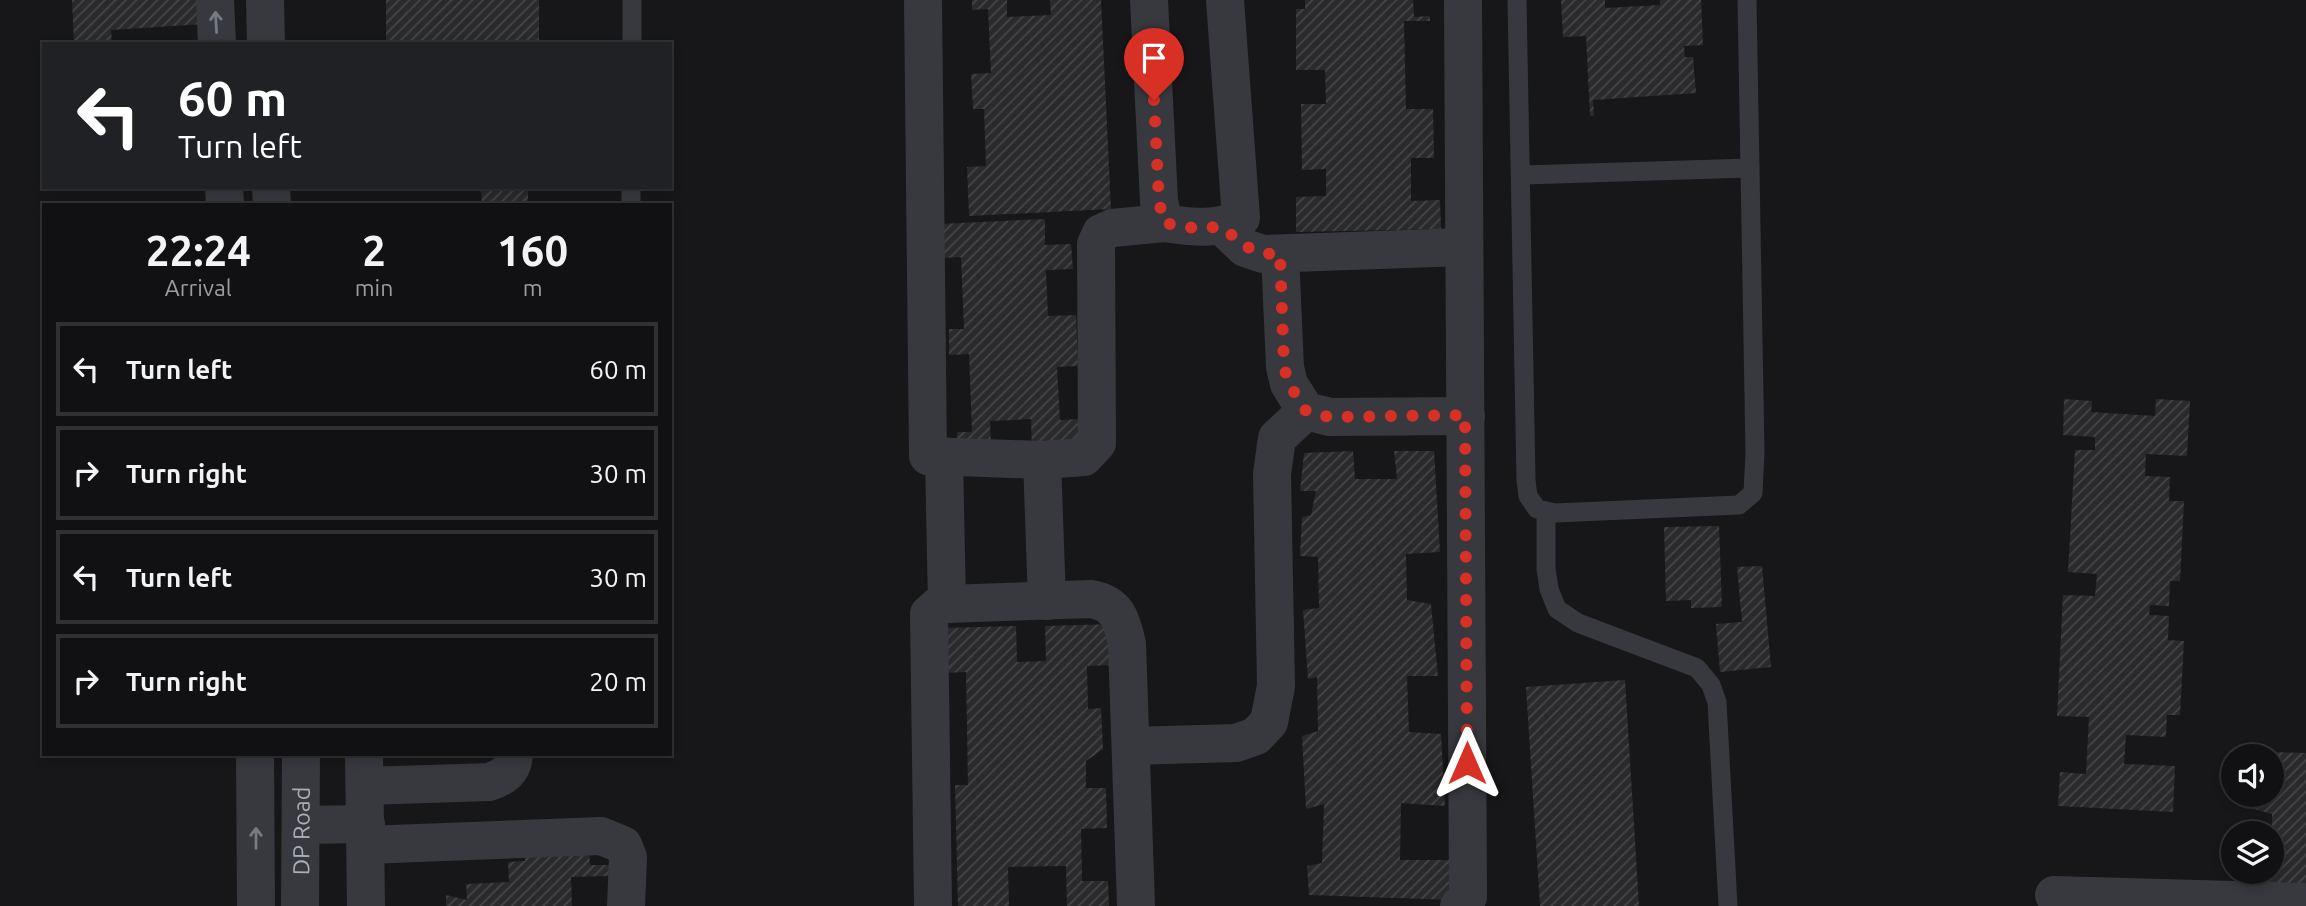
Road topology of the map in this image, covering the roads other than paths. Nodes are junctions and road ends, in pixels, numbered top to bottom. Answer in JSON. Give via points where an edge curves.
{"nodes":[{"id":1,"x":215,"y":0,"type":"edge"},
{"id":2,"x":265,"y":0,"type":"edge"},
{"id":3,"x":632,"y":0,"type":"edge"},
{"id":4,"x":923,"y":0,"type":"edge"},
{"id":5,"x":1149,"y":0,"type":"edge"},
{"id":6,"x":1225,"y":0,"type":"edge"},
{"id":7,"x":1463,"y":0,"type":"edge"},
{"id":8,"x":1517,"y":0,"type":"edge"},
{"id":9,"x":1747,"y":0,"type":"edge"},
{"id":10,"x":217,"y":42,"type":"edge"},
{"id":11,"x":266,"y":42,"type":"edge"},
{"id":12,"x":632,"y":42,"type":"edge"},
{"id":13,"x":1750,"y":169,"type":"junction"},
{"id":14,"x":1521,"y":175,"type":"junction"},
{"id":15,"x":1164,"y":223,"type":"junction"},
{"id":16,"x":1223,"y":227,"type":"junction"},
{"id":17,"x":1464,"y":247,"type":"junction"},
{"id":18,"x":1280,"y":254,"type":"junction"},
{"id":19,"x":1306,"y":411,"type":"junction"},
{"id":20,"x":1465,"y":415,"type":"junction"},
{"id":21,"x":944,"y":458,"type":"junction"},
{"id":22,"x":1042,"y":460,"type":"junction"},
{"id":23,"x":1546,"y":511,"type":"junction"},
{"id":24,"x":1047,"y":601,"type":"junction"},
{"id":25,"x":947,"y":604,"type":"junction"},
{"id":26,"x":1131,"y":746,"type":"junction"},
{"id":27,"x":255,"y":756,"type":"edge"},
{"id":28,"x":301,"y":756,"type":"edge"},
{"id":29,"x":514,"y":756,"type":"edge"},
{"id":30,"x":365,"y":770,"type":"edge"},
{"id":31,"x":301,"y":825,"type":"junction"},
{"id":32,"x":366,"y":835,"type":"junction"},
{"id":33,"x":2054,"y":895,"type":"dead end"},
{"id":34,"x":2306,"y":902,"type":"edge"},
{"id":35,"x":256,"y":906,"type":"edge"},
{"id":36,"x":300,"y":906,"type":"edge"},
{"id":37,"x":366,"y":906,"type":"edge"},
{"id":38,"x":626,"y":906,"type":"edge"},
{"id":39,"x":933,"y":906,"type":"edge"},
{"id":40,"x":1136,"y":906,"type":"edge"},
{"id":41,"x":1459,"y":906,"type":"edge"},
{"id":42,"x":1728,"y":906,"type":"edge"}],
"edges":[{"from":10,"to":1,"type":"street","one_way":true},
{"from":2,"to":11,"type":"street"},
{"from":3,"to":12,"type":"lane"},
{"from":4,"to":21,"type":"street","via":[[928,456]]},
{"from":5,"to":15,"type":"street","via":[[1159,201]]},
{"from":6,"to":16,"type":"street","via":[[1241,218]]},
{"from":7,"to":17,"type":"street"},
{"from":8,"to":14,"type":"lane"},
{"from":9,"to":13,"type":"lane"},
{"from":13,"to":14,"type":"lane"},
{"from":13,"to":23,"type":"lane","via":[[1753,493],[1739,505]]},
{"from":14,"to":23,"type":"lane","via":[[1525,480],[1528,496],[1537,509]]},
{"from":15,"to":16,"type":"street"},
{"from":15,"to":22,"type":"street","via":[[1101,233],[1096,244],[1097,443],[1084,457]]},
{"from":16,"to":18,"type":"street","via":[[1245,248]]},
{"from":17,"to":18,"type":"street"},
{"from":17,"to":20,"type":"street"},
{"from":18,"to":19,"type":"street","via":[[1284,367]]},
{"from":19,"to":20,"type":"street","via":[[1329,417]]},
{"from":19,"to":26,"type":"street","via":[[1277,438],[1272,474],[1276,686],[1269,722],[1255,736],[1236,743]]},
{"from":20,"to":41,"type":"street","via":[[1468,897]]},
{"from":21,"to":22,"type":"street"},
{"from":21,"to":25,"type":"street"},
{"from":22,"to":24,"type":"street"},
{"from":23,"to":42,"type":"lane","via":[[1546,568],[1557,609],[1578,623],[1698,668],[1711,685],[1717,702]]},
{"from":24,"to":25,"type":"street"},
{"from":24,"to":26,"type":"street","via":[[1106,601],[1122,621]]},
{"from":25,"to":39,"type":"street","via":[[929,614],[928,624]]},
{"from":26,"to":40,"type":"street"},
{"from":35,"to":27,"type":"street","name":"DP Road","one_way":true},
{"from":28,"to":31,"type":"street","name":"DP Road"},
{"from":29,"to":30,"type":"street","via":[[505,776],[489,782]]},
{"from":30,"to":32,"type":"street"},
{"from":31,"to":32,"type":"street"},
{"from":31,"to":36,"type":"street","name":"DP Road"},
{"from":32,"to":37,"type":"street"},
{"from":32,"to":38,"type":"street","via":[[601,836],[623,845],[628,857]]},
{"from":33,"to":34,"type":"street"}]}
